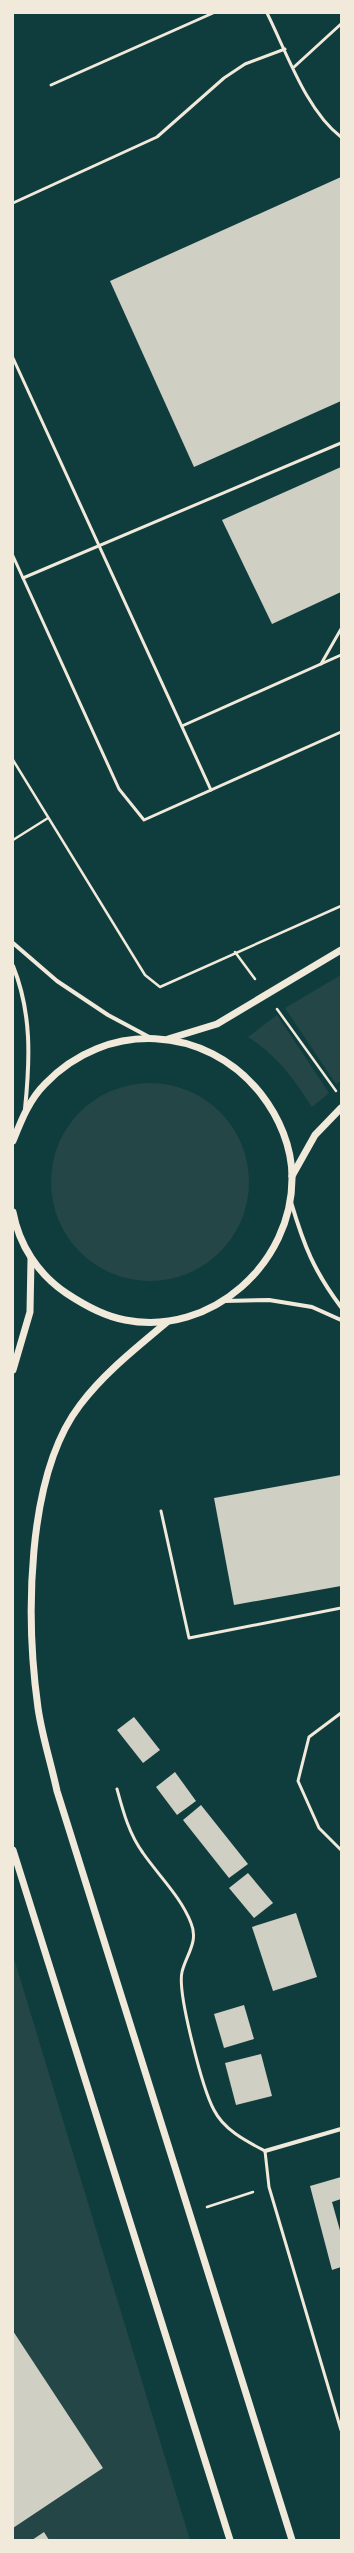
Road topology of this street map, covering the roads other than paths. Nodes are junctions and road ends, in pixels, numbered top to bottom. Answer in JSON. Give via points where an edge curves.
{"nodes":[{"id":1,"x":213,"y":13,"type":"edge"},
{"id":2,"x":267,"y":13,"type":"edge"},
{"id":3,"x":341,"y":24,"type":"edge"},
{"id":4,"x":285,"y":49,"type":"junction"},
{"id":5,"x":294,"y":67,"type":"junction"},
{"id":6,"x":51,"y":85,"type":"dead end"},
{"id":7,"x":341,"y":137,"type":"edge"},
{"id":8,"x":13,"y":203,"type":"edge"},
{"id":9,"x":13,"y":358,"type":"edge"},
{"id":10,"x":341,"y":443,"type":"edge"},
{"id":11,"x":100,"y":545,"type":"junction"},
{"id":12,"x":13,"y":556,"type":"edge"},
{"id":13,"x":23,"y":578,"type":"junction"},
{"id":14,"x":341,"y":629,"type":"edge"},
{"id":15,"x":341,"y":655,"type":"edge"},
{"id":16,"x":321,"y":664,"type":"junction"},
{"id":17,"x":182,"y":726,"type":"junction"},
{"id":18,"x":341,"y":732,"type":"edge"},
{"id":19,"x":211,"y":790,"type":"junction"},
{"id":20,"x":13,"y":943,"type":"edge"},
{"id":21,"x":341,"y":950,"type":"edge"},
{"id":22,"x":13,"y":966,"type":"edge"},
{"id":23,"x":151,"y":1038,"type":"junction"},
{"id":24,"x":168,"y":1039,"type":"junction"},
{"id":25,"x":341,"y":1108,"type":"edge"},
{"id":26,"x":25,"y":1112,"type":"junction"},
{"id":27,"x":13,"y":1141,"type":"edge"},
{"id":28,"x":292,"y":1177,"type":"junction"},
{"id":29,"x":290,"y":1200,"type":"junction"},
{"id":30,"x":13,"y":1212,"type":"edge"},
{"id":31,"x":15,"y":1228,"type":"edge"},
{"id":32,"x":31,"y":1259,"type":"junction"},
{"id":33,"x":224,"y":1301,"type":"junction"},
{"id":34,"x":341,"y":1307,"type":"edge"},
{"id":35,"x":341,"y":1320,"type":"edge"},
{"id":36,"x":167,"y":1322,"type":"junction"},
{"id":37,"x":13,"y":1370,"type":"edge"},
{"id":38,"x":161,"y":1511,"type":"dead end"},
{"id":39,"x":341,"y":1608,"type":"edge"},
{"id":40,"x":341,"y":1713,"type":"edge"},
{"id":41,"x":117,"y":1789,"type":"dead end"},
{"id":42,"x":13,"y":1850,"type":"edge"},
{"id":43,"x":341,"y":1850,"type":"edge"},
{"id":44,"x":341,"y":2129,"type":"edge"},
{"id":45,"x":265,"y":2151,"type":"junction"},
{"id":46,"x":341,"y":2430,"type":"edge"},
{"id":47,"x":230,"y":2540,"type":"edge"},
{"id":48,"x":292,"y":2540,"type":"edge"}],
"edges":[{"from":1,"to":6,"type":"lane"},
{"from":2,"to":4,"type":"lane"},
{"from":3,"to":5,"type":"lane"},
{"from":4,"to":5,"type":"lane"},
{"from":4,"to":8,"type":"lane","via":[[245,64],[224,78],[157,137]]},
{"from":5,"to":7,"type":"lane","via":[[315,110],[329,128]]},
{"from":9,"to":11,"type":"lane"},
{"from":10,"to":11,"type":"lane"},
{"from":11,"to":13,"type":"lane"},
{"from":11,"to":17,"type":"lane"},
{"from":12,"to":13,"type":"lane"},
{"from":13,"to":19,"type":"lane","via":[[119,789],[144,820]]},
{"from":14,"to":16,"type":"lane"},
{"from":15,"to":16,"type":"lane"},
{"from":16,"to":17,"type":"lane"},
{"from":17,"to":19,"type":"lane"},
{"from":18,"to":19,"type":"lane"},
{"from":20,"to":23,"type":"street","via":[[57,981]]},
{"from":21,"to":24,"type":"street","via":[[217,1024]]},
{"from":22,"to":26,"type":"street","via":[[27,1019],[30,1058]]},
{"from":23,"to":24,"type":"street"},
{"from":23,"to":26,"type":"street","via":[[111,1043],[75,1059],[44,1085]]},
{"from":24,"to":28,"type":"street","via":[[210,1052],[247,1077],[274,1112],[289,1154]]},
{"from":25,"to":28,"type":"street","via":[[315,1135]]},
{"from":26,"to":27,"type":"street"},
{"from":28,"to":29,"type":"street"},
{"from":29,"to":33,"type":"street","via":[[279,1240],[256,1275]]},
{"from":29,"to":34,"type":"street","via":[[305,1249],[325,1286]]},
{"from":30,"to":31,"type":"street"},
{"from":31,"to":32,"type":"street"},
{"from":32,"to":36,"type":"street","via":[[53,1284],[87,1307],[125,1320]]},
{"from":32,"to":37,"type":"street","via":[[30,1312]]},
{"from":33,"to":35,"type":"street","via":[[269,1300],[312,1307]]},
{"from":33,"to":36,"type":"street","via":[[196,1315]]},
{"from":36,"to":48,"type":"street","via":[[110,1371],[79,1406],[60,1439],[44,1488],[34,1551],[31,1622],[38,1708],[57,1791]]},
{"from":38,"to":39,"type":"lane","via":[[189,1638]]},
{"from":40,"to":43,"type":"lane","via":[[309,1737],[298,1781],[319,1828]]},
{"from":41,"to":45,"type":"lane","via":[[131,1831],[142,1852],[182,1906],[192,1924],[192,1948],[182,1971],[181,1988],[193,2044],[214,2110],[233,2132]]},
{"from":42,"to":47,"type":"street"},
{"from":44,"to":45,"type":"street"},
{"from":45,"to":46,"type":"lane","via":[[269,2187]]}]}
